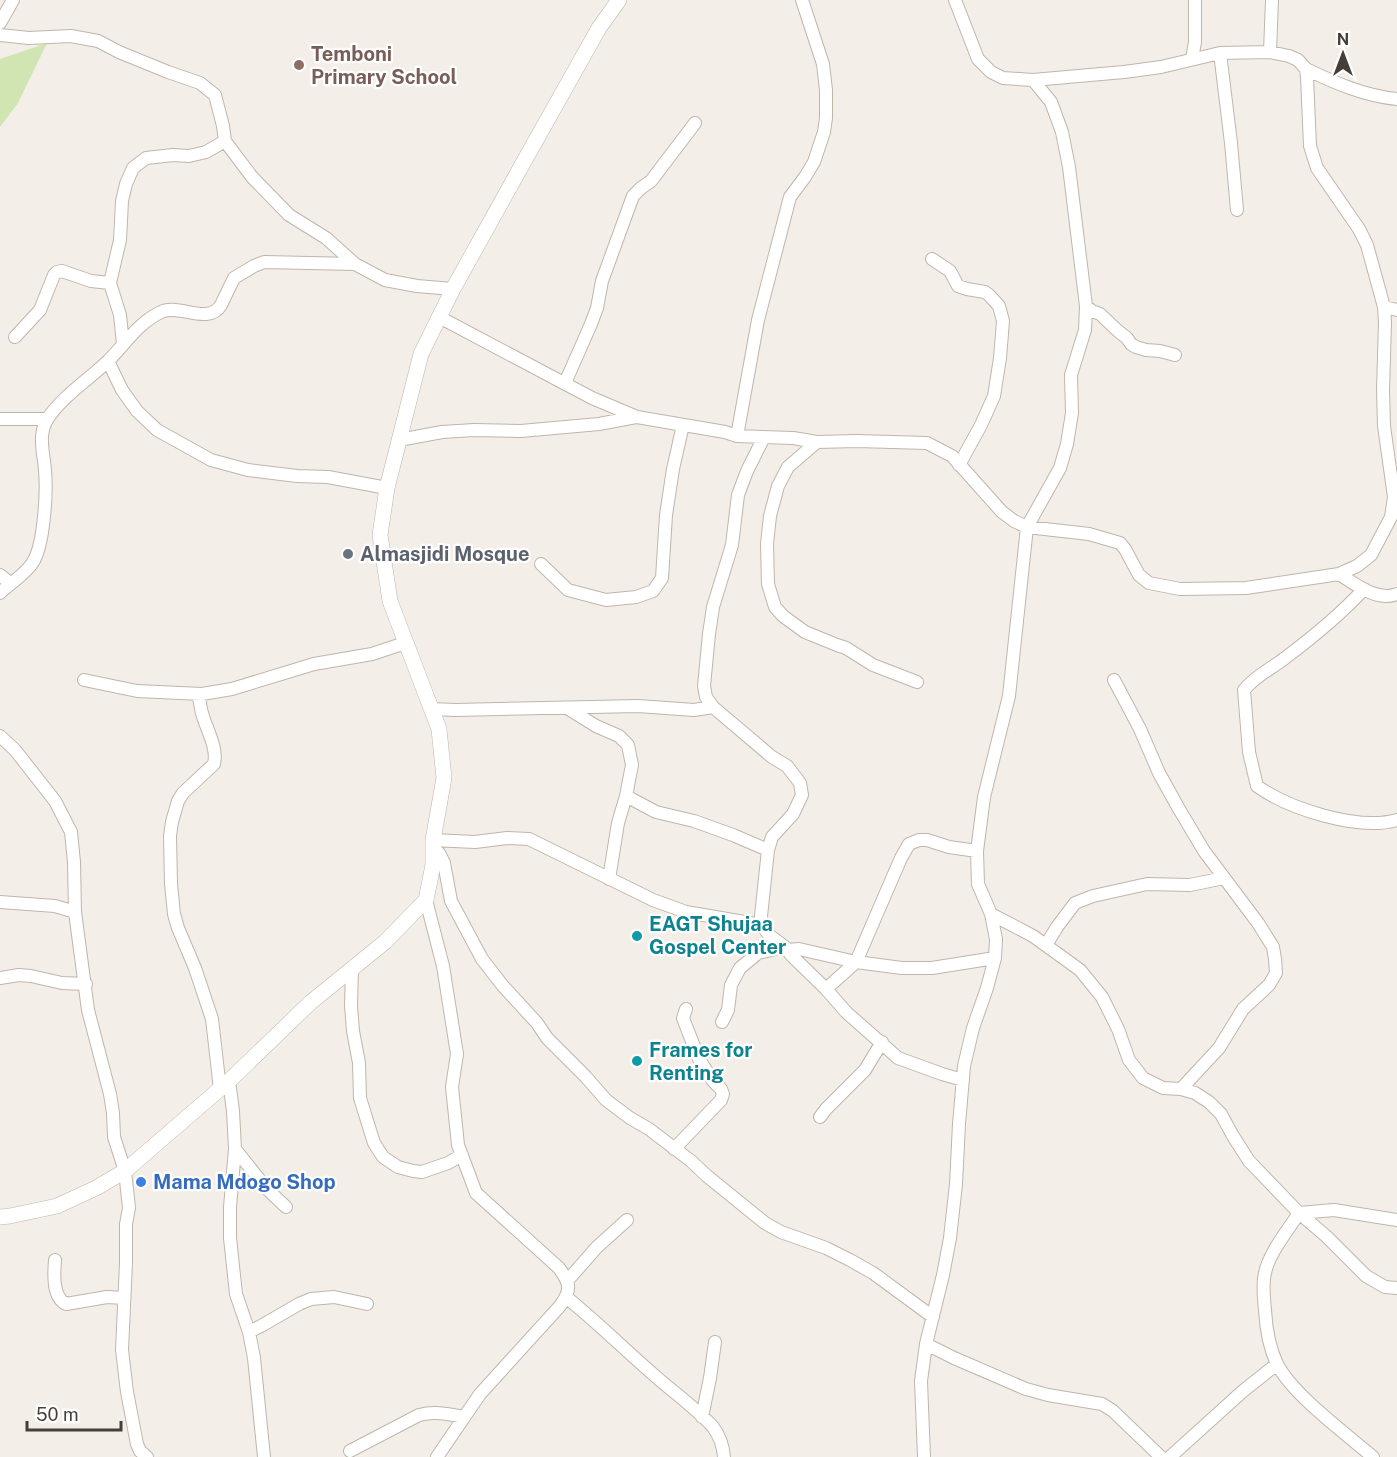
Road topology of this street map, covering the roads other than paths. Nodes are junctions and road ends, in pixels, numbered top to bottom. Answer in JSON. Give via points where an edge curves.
{"nodes":[{"id":1,"x":13,"y":0,"type":"edge"},
{"id":2,"x":619,"y":0,"type":"edge"},
{"id":3,"x":802,"y":0,"type":"edge"},
{"id":4,"x":955,"y":0,"type":"edge"},
{"id":5,"x":1195,"y":0,"type":"edge"},
{"id":6,"x":1272,"y":0,"type":"edge"},
{"id":7,"x":0,"y":23,"type":"edge"},
{"id":8,"x":0,"y":34,"type":"edge"},
{"id":9,"x":1270,"y":52,"type":"junction"},
{"id":10,"x":1220,"y":53,"type":"junction"},
{"id":11,"x":1192,"y":59,"type":"junction"},
{"id":12,"x":1306,"y":69,"type":"junction"},
{"id":13,"x":1033,"y":80,"type":"junction"},
{"id":14,"x":1397,"y":99,"type":"edge"},
{"id":15,"x":695,"y":123,"type":"dead end"},
{"id":16,"x":225,"y":141,"type":"junction"},
{"id":17,"x":1237,"y":210,"type":"dead end"},
{"id":18,"x":932,"y":259,"type":"dead end"},
{"id":19,"x":355,"y":264,"type":"junction"},
{"id":20,"x":110,"y":283,"type":"junction"},
{"id":21,"x":453,"y":289,"type":"junction"},
{"id":22,"x":1086,"y":306,"type":"junction"},
{"id":23,"x":1383,"y":308,"type":"junction"},
{"id":24,"x":1397,"y":310,"type":"edge"},
{"id":25,"x":439,"y":317,"type":"junction"},
{"id":26,"x":15,"y":337,"type":"dead end"},
{"id":27,"x":123,"y":344,"type":"junction"},
{"id":28,"x":1175,"y":355,"type":"dead end"},
{"id":29,"x":108,"y":361,"type":"junction"},
{"id":30,"x":565,"y":383,"type":"junction"},
{"id":31,"x":637,"y":417,"type":"junction"},
{"id":32,"x":0,"y":419,"type":"edge"},
{"id":33,"x":48,"y":420,"type":"junction"},
{"id":34,"x":683,"y":425,"type":"junction"},
{"id":35,"x":737,"y":436,"type":"junction"},
{"id":36,"x":764,"y":437,"type":"junction"},
{"id":37,"x":399,"y":440,"type":"junction"},
{"id":38,"x":817,"y":442,"type":"junction"},
{"id":39,"x":960,"y":465,"type":"junction"},
{"id":40,"x":1394,"y":477,"type":"edge"},
{"id":41,"x":387,"y":488,"type":"junction"},
{"id":42,"x":1027,"y":527,"type":"junction"},
{"id":43,"x":541,"y":564,"type":"dead end"},
{"id":44,"x":1339,"y":574,"type":"junction"},
{"id":45,"x":5,"y":579,"type":"edge"},
{"id":46,"x":1364,"y":589,"type":"junction"},
{"id":47,"x":0,"y":593,"type":"edge"},
{"id":48,"x":1397,"y":594,"type":"edge"},
{"id":49,"x":405,"y":643,"type":"junction"},
{"id":50,"x":84,"y":680,"type":"dead end"},
{"id":51,"x":1114,"y":680,"type":"dead end"},
{"id":52,"x":917,"y":682,"type":"dead end"},
{"id":53,"x":198,"y":694,"type":"junction"},
{"id":54,"x":566,"y":707,"type":"junction"},
{"id":55,"x":713,"y":707,"type":"junction"},
{"id":56,"x":431,"y":709,"type":"junction"},
{"id":57,"x":0,"y":736,"type":"edge"},
{"id":58,"x":626,"y":796,"type":"junction"},
{"id":59,"x":1397,"y":820,"type":"edge"},
{"id":60,"x":433,"y":844,"type":"junction"},
{"id":61,"x":768,"y":850,"type":"junction"},
{"id":62,"x":977,"y":851,"type":"junction"},
{"id":63,"x":1224,"y":878,"type":"junction"},
{"id":64,"x":609,"y":879,"type":"junction"},
{"id":65,"x":426,"y":900,"type":"junction"},
{"id":66,"x":0,"y":902,"type":"edge"},
{"id":67,"x":75,"y":912,"type":"junction"},
{"id":68,"x":991,"y":914,"type":"junction"},
{"id":69,"x":762,"y":926,"type":"junction"},
{"id":70,"x":1046,"y":945,"type":"junction"},
{"id":71,"x":786,"y":948,"type":"junction"},
{"id":72,"x":995,"y":958,"type":"junction"},
{"id":73,"x":855,"y":962,"type":"junction"},
{"id":74,"x":352,"y":968,"type":"junction"},
{"id":75,"x":0,"y":978,"type":"edge"},
{"id":76,"x":86,"y":984,"type":"junction"},
{"id":77,"x":826,"y":989,"type":"junction"},
{"id":78,"x":686,"y":1009,"type":"dead end"},
{"id":79,"x":722,"y":1022,"type":"dead end"},
{"id":80,"x":882,"y":1042,"type":"junction"},
{"id":81,"x":963,"y":1080,"type":"junction"},
{"id":82,"x":225,"y":1085,"type":"junction"},
{"id":83,"x":1181,"y":1089,"type":"junction"},
{"id":84,"x":820,"y":1117,"type":"dead end"},
{"id":85,"x":236,"y":1149,"type":"junction"},
{"id":86,"x":674,"y":1149,"type":"junction"},
{"id":87,"x":462,"y":1155,"type":"junction"},
{"id":88,"x":125,"y":1172,"type":"junction"},
{"id":89,"x":286,"y":1207,"type":"dead end"},
{"id":90,"x":1299,"y":1213,"type":"junction"},
{"id":91,"x":0,"y":1217,"type":"edge"},
{"id":92,"x":627,"y":1220,"type":"dead end"},
{"id":93,"x":1397,"y":1220,"type":"edge"},
{"id":94,"x":55,"y":1260,"type":"dead end"},
{"id":95,"x":567,"y":1280,"type":"junction"},
{"id":96,"x":1397,"y":1288,"type":"edge"},
{"id":97,"x":566,"y":1297,"type":"junction"},
{"id":98,"x":124,"y":1298,"type":"junction"},
{"id":99,"x":367,"y":1304,"type":"dead end"},
{"id":100,"x":933,"y":1317,"type":"junction"},
{"id":101,"x":249,"y":1332,"type":"junction"},
{"id":102,"x":715,"y":1342,"type":"dead end"},
{"id":103,"x":926,"y":1344,"type":"junction"},
{"id":104,"x":1277,"y":1364,"type":"junction"},
{"id":105,"x":464,"y":1417,"type":"junction"},
{"id":106,"x":702,"y":1417,"type":"junction"},
{"id":107,"x":350,"y":1451,"type":"dead end"},
{"id":108,"x":147,"y":1457,"type":"edge"},
{"id":109,"x":264,"y":1457,"type":"edge"},
{"id":110,"x":437,"y":1457,"type":"edge"},
{"id":111,"x":724,"y":1457,"type":"edge"},
{"id":112,"x":924,"y":1457,"type":"edge"},
{"id":113,"x":1161,"y":1457,"type":"edge"},
{"id":114,"x":1170,"y":1457,"type":"edge"},
{"id":115,"x":1373,"y":1457,"type":"edge"}],
"edges":[{"from":1,"to":7,"type":"street"},
{"from":2,"to":21,"type":"street","via":[[599,28]]},
{"from":3,"to":35,"type":"street","via":[[823,64],[824,132],[814,162],[790,196],[758,320]]},
{"from":4,"to":13,"type":"street","via":[[978,59],[1003,78]]},
{"from":5,"to":11,"type":"street"},
{"from":6,"to":9,"type":"street"},
{"from":8,"to":16,"type":"street","via":[[29,38],[71,36],[98,41],[200,83],[214,95]]},
{"from":9,"to":10,"type":"street"},
{"from":9,"to":12,"type":"street","via":[[1298,60]]},
{"from":10,"to":11,"type":"street"},
{"from":10,"to":17,"type":"street"},
{"from":11,"to":13,"type":"street","via":[[1124,72]]},
{"from":12,"to":14,"type":"street","via":[[1356,90]]},
{"from":12,"to":23,"type":"street","via":[[1310,146],[1317,168],[1367,245]]},
{"from":13,"to":22,"type":"street","via":[[1051,102],[1062,132]]},
{"from":15,"to":30,"type":"street","via":[[651,181],[633,196],[605,271],[597,308]]},
{"from":16,"to":19,"type":"street","via":[[252,177],[289,215],[326,238]]},
{"from":16,"to":20,"type":"street","via":[[189,156],[146,158],[133,168],[122,201],[120,240]]},
{"from":18,"to":39,"type":"street","via":[[950,271],[958,286],[989,295],[999,306],[1003,321],[994,396]]},
{"from":19,"to":21,"type":"street","via":[[385,280]]},
{"from":19,"to":27,"type":"street","via":[[264,262],[234,278],[219,309],[205,314],[165,310],[136,328]]},
{"from":20,"to":26,"type":"street","via":[[57,272],[39,310]]},
{"from":20,"to":27,"type":"street","via":[[120,315]]},
{"from":21,"to":25,"type":"street"},
{"from":22,"to":28,"type":"street","via":[[1136,347]]},
{"from":22,"to":42,"type":"street","via":[[1085,330],[1071,375],[1072,413],[1067,444],[1060,468]]},
{"from":23,"to":24,"type":"street"},
{"from":23,"to":40,"type":"street","via":[[1384,426]]},
{"from":25,"to":30,"type":"street"},
{"from":25,"to":37,"type":"street","via":[[421,354]]},
{"from":27,"to":29,"type":"street"},
{"from":29,"to":33,"type":"street","via":[[59,404]]},
{"from":29,"to":41,"type":"street","via":[[137,411],[157,430],[211,460],[248,470],[328,477]]},
{"from":30,"to":31,"type":"street"},
{"from":31,"to":34,"type":"street"},
{"from":31,"to":37,"type":"street","via":[[521,431],[442,432]]},
{"from":32,"to":33,"type":"street"},
{"from":33,"to":45,"type":"street","via":[[41,441],[46,489],[38,549],[33,562]]},
{"from":34,"to":35,"type":"street"},
{"from":34,"to":43,"type":"street","via":[[666,515],[662,578],[653,591],[606,600],[568,590]]},
{"from":35,"to":36,"type":"street"},
{"from":36,"to":38,"type":"street"},
{"from":36,"to":55,"type":"street","via":[[738,495],[732,545],[712,607],[704,686]]},
{"from":37,"to":41,"type":"street"},
{"from":38,"to":39,"type":"street","via":[[927,443]]},
{"from":38,"to":52,"type":"street","via":[[788,467],[770,516],[768,584],[775,607],[805,632]]},
{"from":39,"to":42,"type":"street","via":[[1002,512]]},
{"from":40,"to":44,"type":"street","via":[[1391,517],[1371,555]]},
{"from":41,"to":49,"type":"street","via":[[380,535],[390,601]]},
{"from":42,"to":44,"type":"street","via":[[1089,534],[1120,543],[1139,575],[1149,583],[1180,589],[1246,588]]},
{"from":42,"to":62,"type":"street","via":[[1009,696],[984,797]]},
{"from":44,"to":46,"type":"street"},
{"from":45,"to":47,"type":"street"},
{"from":46,"to":48,"type":"street","via":[[1389,597]]},
{"from":46,"to":59,"type":"street","via":[[1324,627],[1244,690],[1249,752],[1257,786],[1269,794],[1311,813],[1365,823]]},
{"from":49,"to":53,"type":"street","via":[[372,654],[314,664],[232,689]]},
{"from":49,"to":56,"type":"street"},
{"from":50,"to":53,"type":"street","via":[[136,691]]},
{"from":51,"to":63,"type":"street","via":[[1179,809]]},
{"from":53,"to":82,"type":"street","via":[[215,760],[178,801],[170,836],[171,884],[174,914],[212,1019]]},
{"from":54,"to":55,"type":"street"},
{"from":54,"to":56,"type":"street"},
{"from":54,"to":58,"type":"street","via":[[628,745],[632,765]]},
{"from":55,"to":61,"type":"street","via":[[787,766],[800,783],[802,795],[793,814],[772,837]]},
{"from":56,"to":60,"type":"street","via":[[439,729],[444,778]]},
{"from":57,"to":67,"type":"street","via":[[55,801],[71,832]]},
{"from":58,"to":61,"type":"street","via":[[656,812],[694,821]]},
{"from":58,"to":64,"type":"street"},
{"from":60,"to":64,"type":"street","via":[[529,839]]},
{"from":60,"to":65,"type":"street"},
{"from":60,"to":86,"type":"street","via":[[444,863],[451,901],[482,959],[502,986],[606,1100]]},
{"from":61,"to":69,"type":"street"},
{"from":62,"to":68,"type":"street","via":[[978,884]]},
{"from":62,"to":73,"type":"street","via":[[927,840],[909,844]]},
{"from":63,"to":70,"type":"street","via":[[1190,885],[1147,884],[1093,896],[1075,903]]},
{"from":63,"to":83,"type":"street","via":[[1273,947],[1276,973],[1243,1009],[1219,1048]]},
{"from":64,"to":69,"type":"street","via":[[686,912]]},
{"from":65,"to":74,"type":"street","via":[[385,942]]},
{"from":65,"to":87,"type":"street","via":[[443,966],[457,1054],[452,1087]]},
{"from":66,"to":67,"type":"street","via":[[55,906]]},
{"from":67,"to":76,"type":"street"},
{"from":68,"to":70,"type":"street"},
{"from":68,"to":72,"type":"street"},
{"from":69,"to":71,"type":"street"},
{"from":70,"to":83,"type":"street","via":[[1080,970],[1102,997],[1129,1060],[1143,1078],[1163,1088]]},
{"from":71,"to":73,"type":"street","via":[[821,952]]},
{"from":71,"to":77,"type":"street"},
{"from":71,"to":79,"type":"street","via":[[758,953],[740,969],[731,985]]},
{"from":72,"to":73,"type":"street","via":[[932,969]]},
{"from":72,"to":81,"type":"street","via":[[973,1028]]},
{"from":73,"to":77,"type":"street"},
{"from":74,"to":82,"type":"street","via":[[310,1002]]},
{"from":74,"to":87,"type":"street","via":[[351,1006],[360,1098],[374,1143],[383,1157],[413,1171],[422,1172]]},
{"from":75,"to":76,"type":"street","via":[[19,975]]},
{"from":76,"to":88,"type":"street","via":[[88,1010],[110,1094],[114,1137]]},
{"from":77,"to":80,"type":"street"},
{"from":78,"to":86,"type":"street","via":[[683,1018],[699,1059],[723,1094]]},
{"from":80,"to":81,"type":"street","via":[[898,1058]]},
{"from":80,"to":84,"type":"street","via":[[865,1070]]},
{"from":81,"to":100,"type":"street","via":[[950,1238]]},
{"from":82,"to":85,"type":"street","via":[[233,1111]]},
{"from":82,"to":88,"type":"street"},
{"from":83,"to":90,"type":"street","via":[[1196,1093],[1221,1114],[1249,1161]]},
{"from":85,"to":89,"type":"street"},
{"from":85,"to":101,"type":"street","via":[[230,1238],[236,1294]]},
{"from":86,"to":100,"type":"street","via":[[765,1223],[850,1260]]},
{"from":87,"to":95,"type":"street","via":[[476,1193],[559,1268]]},
{"from":88,"to":91,"type":"street","via":[[57,1206]]},
{"from":88,"to":98,"type":"street","via":[[129,1208]]},
{"from":90,"to":93,"type":"street","via":[[1334,1210]]},
{"from":90,"to":96,"type":"street","via":[[1366,1276],[1384,1287]]},
{"from":90,"to":104,"type":"street","via":[[1265,1272],[1265,1318]]},
{"from":92,"to":95,"type":"street"},
{"from":94,"to":98,"type":"street","via":[[57,1295],[66,1304]]},
{"from":95,"to":97,"type":"street"},
{"from":97,"to":105,"type":"street"},
{"from":97,"to":106,"type":"street"},
{"from":98,"to":108,"type":"street","via":[[122,1363],[137,1444]]},
{"from":99,"to":101,"type":"street","via":[[334,1297],[311,1299]]},
{"from":100,"to":103,"type":"street"},
{"from":101,"to":109,"type":"street"},
{"from":102,"to":106,"type":"street"},
{"from":103,"to":112,"type":"street","via":[[921,1381]]},
{"from":103,"to":113,"type":"street","via":[[1026,1389],[1102,1404]]},
{"from":104,"to":114,"type":"street"},
{"from":104,"to":115,"type":"street","via":[[1309,1402]]},
{"from":105,"to":107,"type":"street","via":[[442,1412],[419,1415]]},
{"from":105,"to":110,"type":"street"},
{"from":106,"to":111,"type":"street","via":[[721,1440]]}]}
